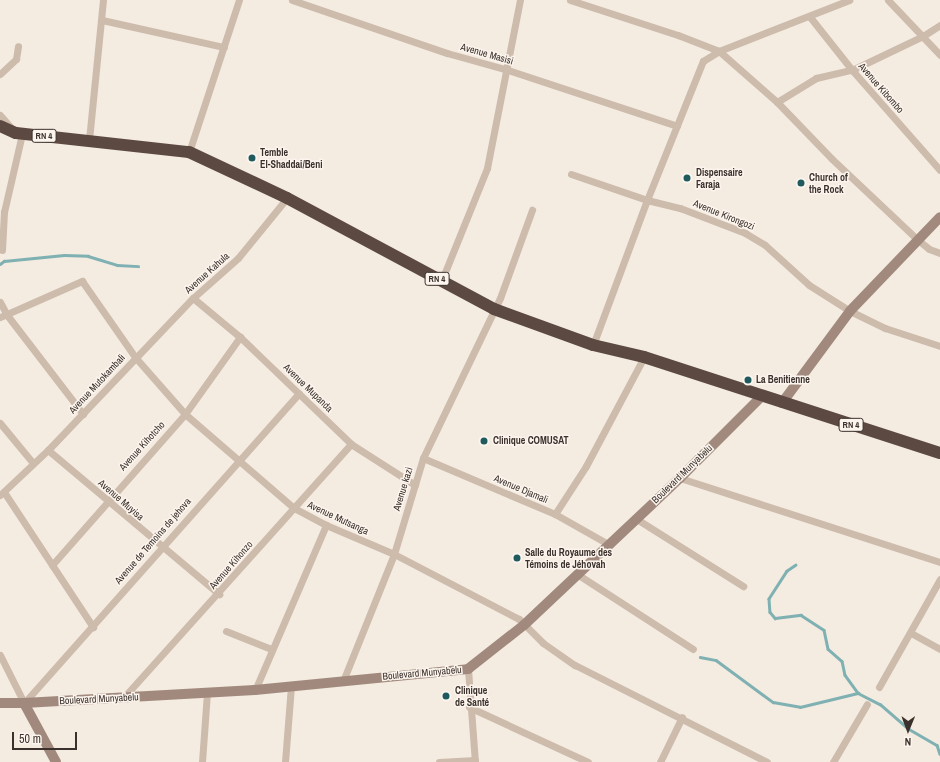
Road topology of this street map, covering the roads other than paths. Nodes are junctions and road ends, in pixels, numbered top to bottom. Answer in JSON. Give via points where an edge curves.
{"nodes":[{"id":1,"x":103,"y":0,"type":"edge"},
{"id":2,"x":239,"y":0,"type":"edge"},
{"id":3,"x":292,"y":0,"type":"edge"},
{"id":4,"x":520,"y":0,"type":"edge"},
{"id":5,"x":570,"y":0,"type":"edge"},
{"id":6,"x":849,"y":0,"type":"edge"},
{"id":7,"x":888,"y":0,"type":"edge"},
{"id":8,"x":810,"y":17,"type":"junction"},
{"id":9,"x":102,"y":20,"type":"junction"},
{"id":10,"x":940,"y":24,"type":"edge"},
{"id":11,"x":923,"y":36,"type":"junction"},
{"id":12,"x":18,"y":46,"type":"dead end"},
{"id":13,"x":224,"y":47,"type":"junction"},
{"id":14,"x":719,"y":51,"type":"junction"},
{"id":15,"x":940,"y":56,"type":"edge"},
{"id":16,"x":508,"y":70,"type":"junction"},
{"id":17,"x":852,"y":70,"type":"junction"},
{"id":18,"x":0,"y":74,"type":"edge"},
{"id":19,"x":777,"y":102,"type":"junction"},
{"id":20,"x":0,"y":115,"type":"edge"},
{"id":21,"x":0,"y":126,"type":"edge"},
{"id":22,"x":677,"y":126,"type":"junction"},
{"id":23,"x":19,"y":134,"type":"junction"},
{"id":24,"x":89,"y":140,"type":"junction"},
{"id":25,"x":189,"y":152,"type":"junction"},
{"id":26,"x":940,"y":170,"type":"edge"},
{"id":27,"x":571,"y":174,"type":"dead end"},
{"id":28,"x":287,"y":198,"type":"junction"},
{"id":29,"x":646,"y":200,"type":"junction"},
{"id":30,"x":532,"y":210,"type":"dead end"},
{"id":31,"x":2,"y":211,"type":"edge"},
{"id":32,"x":940,"y":217,"type":"edge"},
{"id":33,"x":918,"y":240,"type":"junction"},
{"id":34,"x":2,"y":250,"type":"dead end"},
{"id":35,"x":940,"y":253,"type":"edge"},
{"id":36,"x":441,"y":282,"type":"junction"},
{"id":37,"x":193,"y":298,"type":"junction"},
{"id":38,"x":0,"y":302,"type":"edge"},
{"id":39,"x":494,"y":309,"type":"junction"},
{"id":40,"x":850,"y":311,"type":"junction"},
{"id":41,"x":4,"y":316,"type":"edge"},
{"id":42,"x":240,"y":337,"type":"junction"},
{"id":43,"x":593,"y":345,"type":"junction"},
{"id":44,"x":940,"y":346,"type":"edge"},
{"id":45,"x":136,"y":357,"type":"junction"},
{"id":46,"x":644,"y":357,"type":"junction"},
{"id":47,"x":299,"y":393,"type":"junction"},
{"id":48,"x":762,"y":396,"type":"junction"},
{"id":49,"x":782,"y":403,"type":"junction"},
{"id":50,"x":83,"y":414,"type":"junction"},
{"id":51,"x":185,"y":414,"type":"junction"},
{"id":52,"x":0,"y":423,"type":"edge"},
{"id":53,"x":351,"y":444,"type":"junction"},
{"id":54,"x":48,"y":450,"type":"junction"},
{"id":55,"x":940,"y":454,"type":"edge"},
{"id":56,"x":423,"y":458,"type":"junction"},
{"id":57,"x":238,"y":459,"type":"junction"},
{"id":58,"x":33,"y":463,"type":"junction"},
{"id":59,"x":680,"y":478,"type":"junction"},
{"id":60,"x":415,"y":485,"type":"junction"},
{"id":61,"x":2,"y":494,"type":"edge"},
{"id":62,"x":106,"y":500,"type":"junction"},
{"id":63,"x":294,"y":508,"type":"junction"},
{"id":64,"x":555,"y":514,"type":"junction"},
{"id":65,"x":635,"y":518,"type":"junction"},
{"id":66,"x":326,"y":525,"type":"junction"},
{"id":67,"x":608,"y":544,"type":"junction"},
{"id":68,"x":161,"y":547,"type":"junction"},
{"id":69,"x":394,"y":554,"type":"junction"},
{"id":70,"x":940,"y":562,"type":"edge"},
{"id":71,"x":52,"y":564,"type":"junction"},
{"id":72,"x":577,"y":574,"type":"junction"},
{"id":73,"x":940,"y":579,"type":"edge"},
{"id":74,"x":743,"y":586,"type":"dead end"},
{"id":75,"x":219,"y":594,"type":"junction"},
{"id":76,"x":524,"y":625,"type":"junction"},
{"id":77,"x":93,"y":627,"type":"junction"},
{"id":78,"x":226,"y":631,"type":"dead end"},
{"id":79,"x":911,"y":633,"type":"junction"},
{"id":80,"x":940,"y":648,"type":"edge"},
{"id":81,"x":271,"y":649,"type":"junction"},
{"id":82,"x":693,"y":649,"type":"dead end"},
{"id":83,"x":0,"y":655,"type":"edge"},
{"id":84,"x":468,"y":669,"type":"junction"},
{"id":85,"x":343,"y":681,"type":"junction"},
{"id":86,"x":291,"y":686,"type":"junction"},
{"id":87,"x":879,"y":687,"type":"dead end"},
{"id":88,"x":255,"y":690,"type":"junction"},
{"id":89,"x":207,"y":692,"type":"junction"},
{"id":90,"x":124,"y":698,"type":"junction"},
{"id":91,"x":0,"y":703,"type":"edge"},
{"id":92,"x":24,"y":703,"type":"junction"},
{"id":93,"x":867,"y":704,"type":"dead end"},
{"id":94,"x":469,"y":707,"type":"junction"},
{"id":95,"x":682,"y":717,"type":"junction"},
{"id":96,"x":474,"y":761,"type":"edge"},
{"id":97,"x":56,"y":762,"type":"edge"},
{"id":98,"x":202,"y":762,"type":"edge"},
{"id":99,"x":284,"y":762,"type":"edge"},
{"id":100,"x":439,"y":762,"type":"edge"},
{"id":101,"x":588,"y":762,"type":"edge"},
{"id":102,"x":660,"y":762,"type":"edge"},
{"id":103,"x":767,"y":762,"type":"edge"},
{"id":104,"x":833,"y":762,"type":"edge"}],
"edges":[{"from":1,"to":9,"type":"street"},
{"from":2,"to":13,"type":"street"},
{"from":3,"to":16,"type":"street","name":"Avenue Masisi","via":[[446,53]]},
{"from":4,"to":16,"type":"street"},
{"from":5,"to":14,"type":"street"},
{"from":6,"to":8,"type":"street"},
{"from":7,"to":11,"type":"street"},
{"from":8,"to":14,"type":"street"},
{"from":8,"to":17,"type":"street","name":"Avenue Kibombo"},
{"from":9,"to":13,"type":"street"},
{"from":9,"to":24,"type":"street"},
{"from":10,"to":11,"type":"street"},
{"from":11,"to":15,"type":"street"},
{"from":11,"to":17,"type":"street"},
{"from":12,"to":18,"type":"street","via":[[16,59]]},
{"from":13,"to":25,"type":"street"},
{"from":14,"to":19,"type":"street"},
{"from":14,"to":22,"type":"street","via":[[703,61]]},
{"from":16,"to":22,"type":"street","name":"Avenue Masisi"},
{"from":16,"to":36,"type":"street","via":[[487,168]]},
{"from":17,"to":19,"type":"street","via":[[816,78]]},
{"from":17,"to":26,"type":"street","name":"Avenue Kibombo"},
{"from":19,"to":33,"type":"street","via":[[832,159]]},
{"from":20,"to":23,"type":"street"},
{"from":21,"to":23,"type":"highway","number":"RN 4"},
{"from":22,"to":29,"type":"street"},
{"from":23,"to":24,"type":"highway","number":"RN 4"},
{"from":23,"to":31,"type":"street"},
{"from":24,"to":25,"type":"highway","number":"RN 4"},
{"from":25,"to":28,"type":"highway","number":"RN 4"},
{"from":27,"to":29,"type":"street","name":"Avenue Kirongozi"},
{"from":28,"to":36,"type":"highway","number":"RN 4"},
{"from":28,"to":37,"type":"street","name":"Avenue Kahula","via":[[238,258]]},
{"from":29,"to":40,"type":"street","name":"Avenue Kirongozi","via":[[680,208],[745,233],[765,245],[809,285]]},
{"from":29,"to":43,"type":"street"},
{"from":30,"to":39,"type":"street","name":"Avenue kazi"},
{"from":31,"to":34,"type":"street"},
{"from":32,"to":33,"type":"street"},
{"from":33,"to":35,"type":"street","via":[[929,249]]},
{"from":33,"to":40,"type":"street"},
{"from":36,"to":39,"type":"highway","number":"RN 4"},
{"from":37,"to":42,"type":"street","name":"Avenue Mupanda"},
{"from":37,"to":45,"type":"street","name":"Avenue Kahula"},
{"from":38,"to":41,"type":"street"},
{"from":39,"to":43,"type":"highway","number":"RN 4"},
{"from":39,"to":56,"type":"street","name":"Avenue kazi"},
{"from":40,"to":44,"type":"street","name":"Avenue Kirongozi","via":[[885,328]]},
{"from":40,"to":49,"type":"street"},
{"from":41,"to":45,"type":"street","name":"Avenue Mutokambali","via":[[82,281]]},
{"from":41,"to":50,"type":"street"},
{"from":42,"to":47,"type":"street","name":"Avenue Mupanda"},
{"from":42,"to":51,"type":"street","name":"Avenue Kihotcho"},
{"from":43,"to":46,"type":"highway","number":"RN 4"},
{"from":45,"to":50,"type":"street","name":"Avenue Mutokambali"},
{"from":45,"to":51,"type":"street","name":"Avenue Mutsanga"},
{"from":46,"to":48,"type":"highway","number":"RN 4"},
{"from":46,"to":64,"type":"street","via":[[586,466]]},
{"from":47,"to":53,"type":"street","name":"Avenue Mupanda"},
{"from":47,"to":57,"type":"street","name":"Avenue de Temoins de jehova"},
{"from":48,"to":49,"type":"highway","number":"RN 4"},
{"from":48,"to":59,"type":"street","name":"Boulevard Munyabelu"},
{"from":49,"to":55,"type":"highway","number":"RN 4"},
{"from":50,"to":54,"type":"street","name":"Avenue Mutokambali"},
{"from":51,"to":57,"type":"street","name":"Avenue Mutsanga"},
{"from":51,"to":62,"type":"street","name":"Avenue Kihotcho"},
{"from":52,"to":58,"type":"street"},
{"from":53,"to":60,"type":"street","name":"Avenue Mupanda"},
{"from":53,"to":63,"type":"street","name":"Avenue Kihonzo"},
{"from":54,"to":58,"type":"street","name":"Avenue Mutokambali"},
{"from":54,"to":62,"type":"street","name":"Avenue Muyisa"},
{"from":56,"to":60,"type":"street","name":"Avenue kazi"},
{"from":56,"to":64,"type":"street","name":"Avenue Djamali"},
{"from":57,"to":63,"type":"street","name":"Avenue Mutsanga"},
{"from":57,"to":68,"type":"street","name":"Avenue de Temoins de jehova"},
{"from":58,"to":61,"type":"street","name":"Avenue Mutokambali"},
{"from":59,"to":65,"type":"street","name":"Boulevard Munyabelu"},
{"from":59,"to":70,"type":"street"},
{"from":60,"to":69,"type":"street","name":"Avenue kazi"},
{"from":61,"to":71,"type":"street"},
{"from":62,"to":68,"type":"street","name":"Avenue Muyisa"},
{"from":62,"to":71,"type":"street","name":"Avenue Kihotcho"},
{"from":63,"to":66,"type":"street","name":"Avenue Mutsanga"},
{"from":63,"to":75,"type":"street","name":"Avenue Kihonzo"},
{"from":64,"to":67,"type":"street","name":"Avenue Djamali"},
{"from":65,"to":67,"type":"street","name":"Boulevard Munyabelu"},
{"from":65,"to":74,"type":"street"},
{"from":66,"to":69,"type":"street","name":"Avenue Mutsanga"},
{"from":66,"to":81,"type":"street"},
{"from":67,"to":72,"type":"street","name":"Boulevard Munyabelu"},
{"from":68,"to":75,"type":"street","name":"Avenue Muyisa"},
{"from":68,"to":77,"type":"street","name":"Avenue de Temoins de jehova"},
{"from":69,"to":76,"type":"street","name":"Avenue Mutsanga","via":[[519,619]]},
{"from":69,"to":85,"type":"street","name":"Avenue kazi"},
{"from":71,"to":77,"type":"street"},
{"from":72,"to":76,"type":"street","name":"Boulevard Munyabelu"},
{"from":72,"to":82,"type":"street"},
{"from":73,"to":79,"type":"street"},
{"from":75,"to":90,"type":"street","name":"Avenue Kihonzo"},
{"from":76,"to":84,"type":"street","name":"Boulevard Munyabelu"},
{"from":76,"to":95,"type":"street","name":"Avenue Mutsanga","via":[[543,644],[574,665]]},
{"from":77,"to":92,"type":"street","name":"Avenue de Temoins de jehova"},
{"from":78,"to":81,"type":"street"},
{"from":79,"to":80,"type":"street"},
{"from":79,"to":87,"type":"street"},
{"from":81,"to":88,"type":"street"},
{"from":83,"to":92,"type":"street"},
{"from":84,"to":85,"type":"street","name":"Boulevard Munyabelu"},
{"from":84,"to":94,"type":"street"},
{"from":85,"to":86,"type":"street","name":"Boulevard Munyabelu"},
{"from":86,"to":88,"type":"street","name":"Boulevard Munyabelu"},
{"from":86,"to":99,"type":"street"},
{"from":88,"to":89,"type":"street","name":"Boulevard Munyabelu"},
{"from":89,"to":90,"type":"street","name":"Boulevard Munyabelu"},
{"from":89,"to":98,"type":"street"},
{"from":90,"to":92,"type":"street","name":"Boulevard Munyabelu"},
{"from":91,"to":92,"type":"street","name":"Boulevard Munyabelu"},
{"from":92,"to":97,"type":"street"},
{"from":93,"to":104,"type":"street"},
{"from":94,"to":96,"type":"street"},
{"from":94,"to":101,"type":"street"},
{"from":95,"to":102,"type":"street"},
{"from":95,"to":103,"type":"street","name":"Avenue Mutsanga"},
{"from":96,"to":100,"type":"street"}]}
